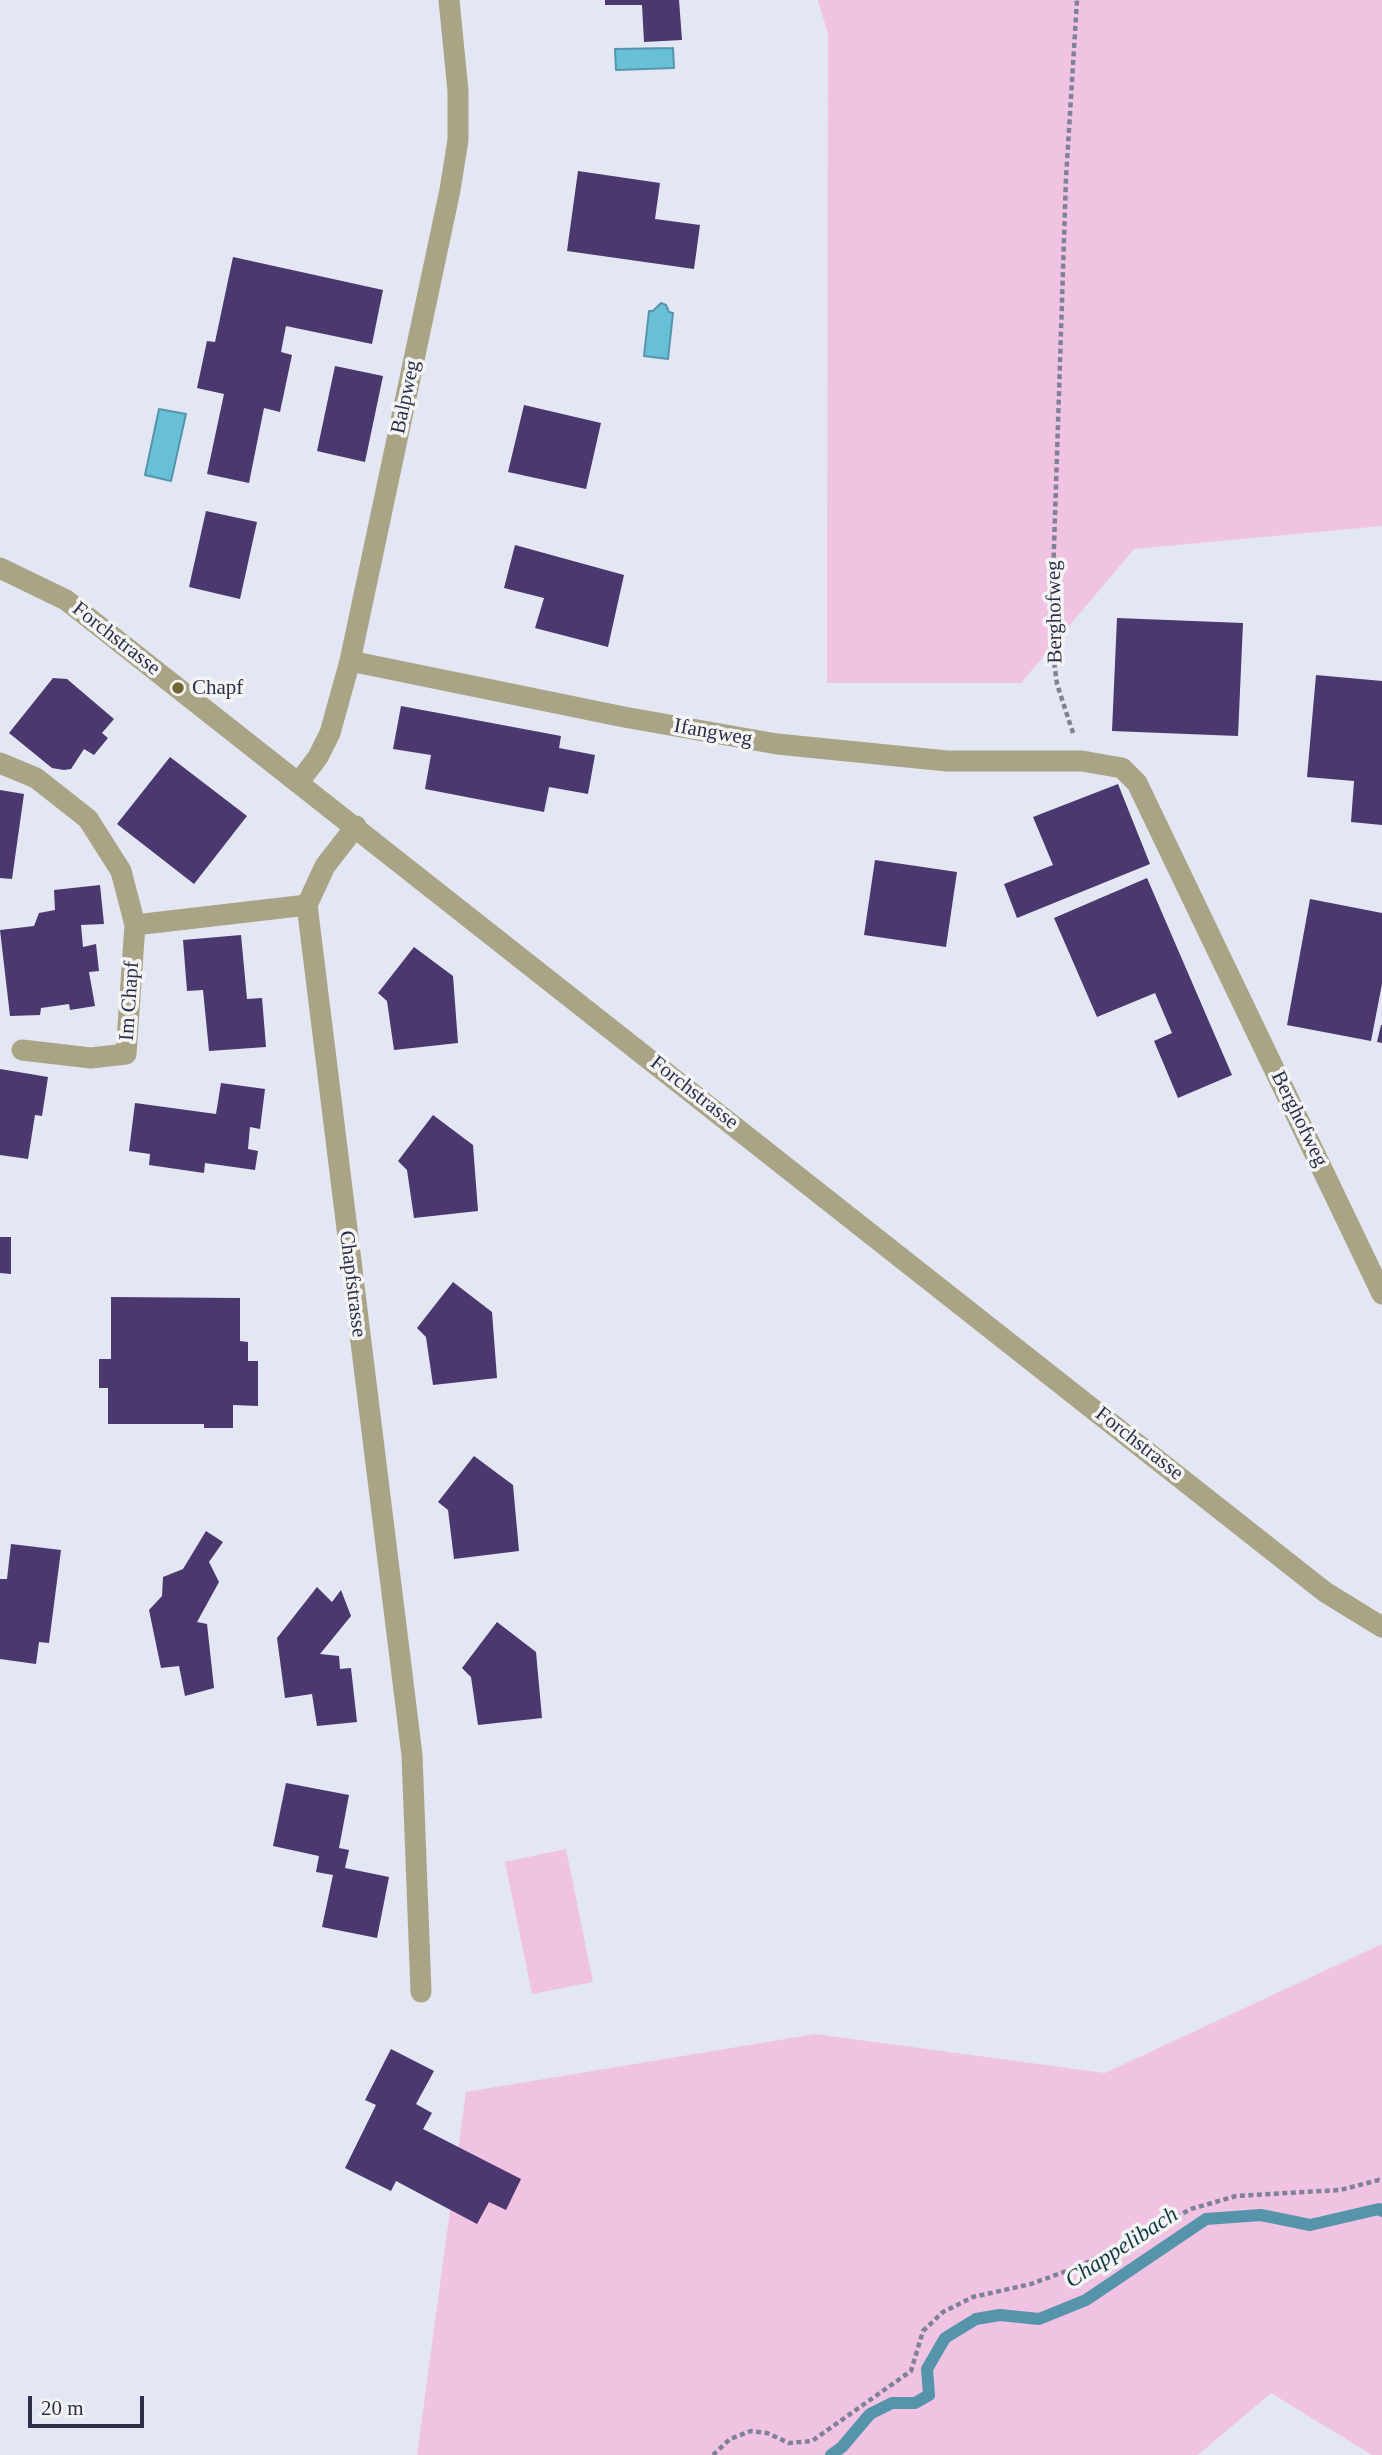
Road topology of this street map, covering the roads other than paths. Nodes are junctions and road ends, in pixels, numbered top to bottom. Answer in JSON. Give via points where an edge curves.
{"nodes":[{"id":1,"x":449,"y":0,"type":"edge"},
{"id":2,"x":0,"y":568,"type":"edge"},
{"id":3,"x":350,"y":661,"type":"junction"},
{"id":4,"x":1082,"y":761,"type":"joint"},
{"id":5,"x":0,"y":763,"type":"edge"},
{"id":6,"x":299,"y":782,"type":"junction"},
{"id":7,"x":356,"y":826,"type":"junction"},
{"id":8,"x":307,"y":905,"type":"junction"},
{"id":9,"x":135,"y":925,"type":"junction"},
{"id":10,"x":22,"y":1050,"type":"dead end"},
{"id":11,"x":1382,"y":1294,"type":"edge"},
{"id":12,"x":1382,"y":1627,"type":"edge"},
{"id":13,"x":421,"y":1992,"type":"dead end"}],
"edges":[{"from":1,"to":3,"type":"street","name":"Balpweg","via":[[458,141]]},
{"from":2,"to":6,"type":"street","name":"Forchstrasse","via":[[66,600]]},
{"from":3,"to":4,"type":"street","name":"Ifangweg","via":[[778,744],[947,761]]},
{"from":3,"to":6,"type":"street","name":"Balpweg","via":[[330,733]]},
{"from":4,"to":11,"type":"street","name":"Berghofweg","via":[[1122,768],[1137,783]]},
{"from":5,"to":9,"type":"street","name":"Im Chapf","via":[[36,778],[88,820],[121,871]]},
{"from":6,"to":7,"type":"street","name":"Forchstrasse"},
{"from":7,"to":8,"type":"street","via":[[325,866]]},
{"from":7,"to":12,"type":"street","name":"Forchstrasse","via":[[1325,1592]]},
{"from":8,"to":9,"type":"street"},
{"from":8,"to":13,"type":"street","name":"Chapfstrasse","via":[[412,1755]]},
{"from":9,"to":10,"type":"street","name":"Im Chapf","via":[[126,1054],[91,1058]]}]}
